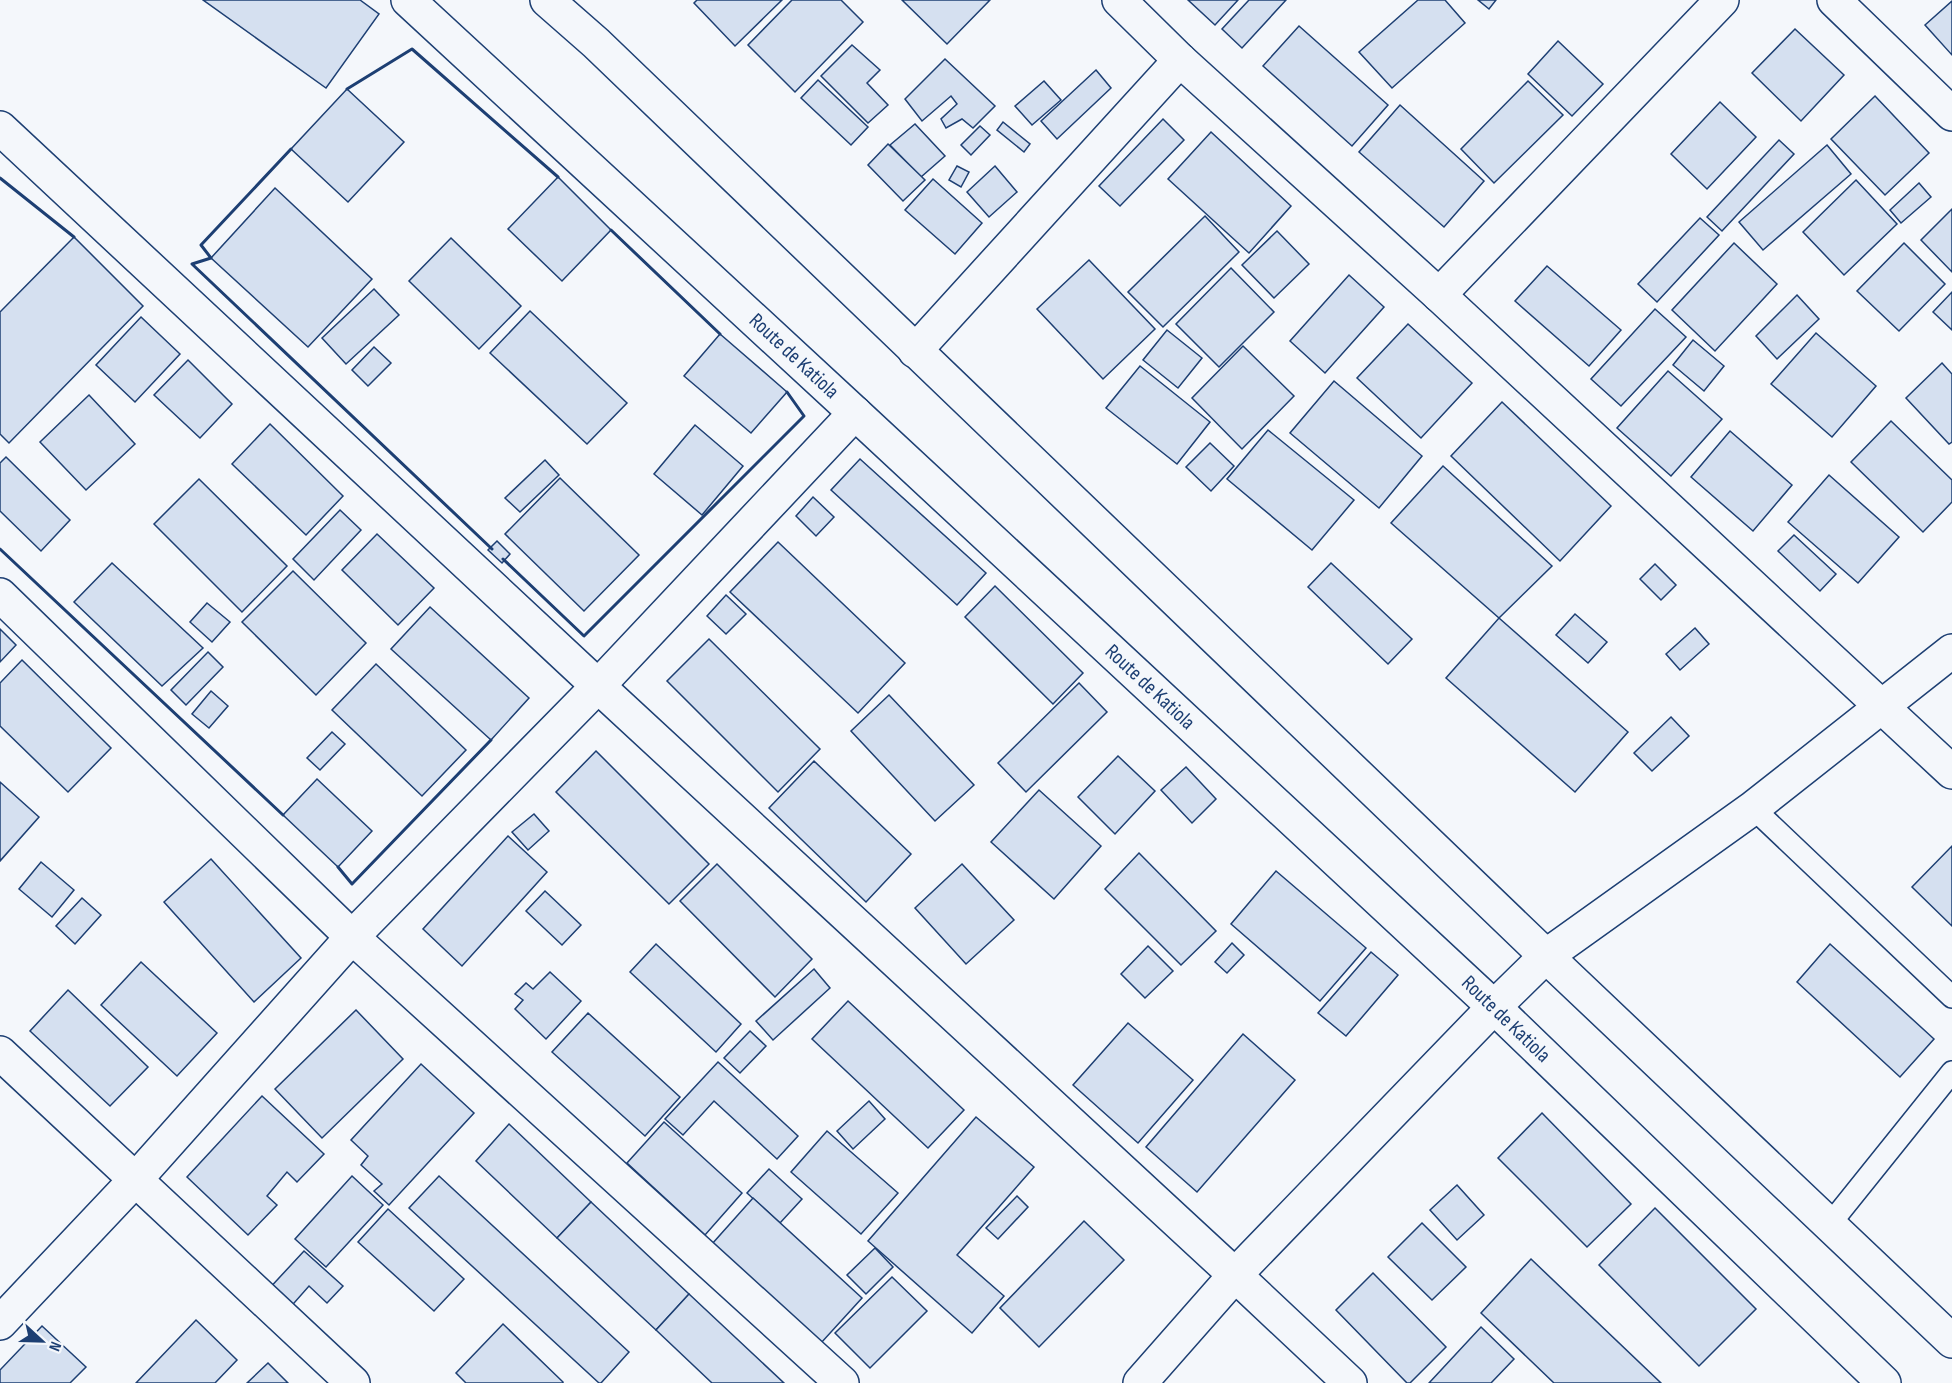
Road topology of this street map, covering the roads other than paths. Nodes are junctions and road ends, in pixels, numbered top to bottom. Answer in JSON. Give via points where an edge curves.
{"nodes":[{"id":1,"x":408,"y":0,"type":"edge"},
{"id":2,"x":548,"y":0,"type":"edge"},
{"id":3,"x":1119,"y":0,"type":"edge"},
{"id":4,"x":1722,"y":0,"type":"edge"},
{"id":5,"x":1834,"y":0,"type":"edge"},
{"id":6,"x":1180,"y":60,"type":"junction"},
{"id":7,"x":1952,"y":114,"type":"edge"},
{"id":8,"x":0,"y":128,"type":"edge"},
{"id":9,"x":1439,"y":295,"type":"junction"},
{"id":10,"x":915,"y":351,"type":"junction"},
{"id":11,"x":855,"y":413,"type":"junction"},
{"id":12,"x":0,"y":595,"type":"edge"},
{"id":13,"x":1952,"y":651,"type":"edge"},
{"id":14,"x":598,"y":686,"type":"junction"},
{"id":15,"x":1882,"y":707,"type":"junction"},
{"id":16,"x":1952,"y":772,"type":"edge"},
{"id":17,"x":1753,"y":808,"type":"junction"},
{"id":18,"x":352,"y":937,"type":"junction"},
{"id":19,"x":1546,"y":956,"type":"junction"},
{"id":20,"x":1952,"y":997,"type":"edge"},
{"id":21,"x":1494,"y":1007,"type":"junction"},
{"id":22,"x":0,"y":1053,"type":"edge"},
{"id":23,"x":1952,"y":1072,"type":"edge"},
{"id":24,"x":136,"y":1179,"type":"junction"},
{"id":25,"x":1830,"y":1224,"type":"junction"},
{"id":26,"x":1235,"y":1275,"type":"junction"},
{"id":27,"x":0,"y":1323,"type":"edge"},
{"id":28,"x":1952,"y":1341,"type":"edge"},
{"id":29,"x":353,"y":1383,"type":"edge"},
{"id":30,"x":842,"y":1383,"type":"edge"},
{"id":31,"x":1140,"y":1383,"type":"edge"},
{"id":32,"x":1350,"y":1383,"type":"edge"},
{"id":33,"x":1884,"y":1383,"type":"edge"}],
"edges":[{"from":1,"to":11,"type":"main road","name":"Route de Katiola"},
{"from":2,"to":10,"type":"main road"},
{"from":3,"to":6,"type":"main road"},
{"from":4,"to":9,"type":"main road"},
{"from":5,"to":7,"type":"main road"},
{"from":6,"to":9,"type":"main road"},
{"from":6,"to":10,"type":"main road"},
{"from":8,"to":14,"type":"main road"},
{"from":9,"to":15,"type":"main road"},
{"from":10,"to":19,"type":"main road"},
{"from":11,"to":14,"type":"main road"},
{"from":11,"to":21,"type":"main road","name":"Route de Katiola"},
{"from":12,"to":18,"type":"main road"},
{"from":13,"to":15,"type":"main road"},
{"from":14,"to":18,"type":"main road"},
{"from":14,"to":26,"type":"main road"},
{"from":15,"to":16,"type":"main road"},
{"from":15,"to":17,"type":"main road"},
{"from":17,"to":19,"type":"main road"},
{"from":17,"to":20,"type":"lane"},
{"from":18,"to":24,"type":"main road"},
{"from":18,"to":30,"type":"main road"},
{"from":19,"to":21,"type":"main road"},
{"from":19,"to":25,"type":"main road"},
{"from":21,"to":26,"type":"main road"},
{"from":21,"to":33,"type":"main road","name":"Route de Katiola"},
{"from":22,"to":24,"type":"main road"},
{"from":23,"to":25,"type":"lane"},
{"from":24,"to":27,"type":"main road"},
{"from":24,"to":29,"type":"main road"},
{"from":25,"to":28,"type":"main road"},
{"from":26,"to":31,"type":"main road"},
{"from":26,"to":32,"type":"main road"}]}
